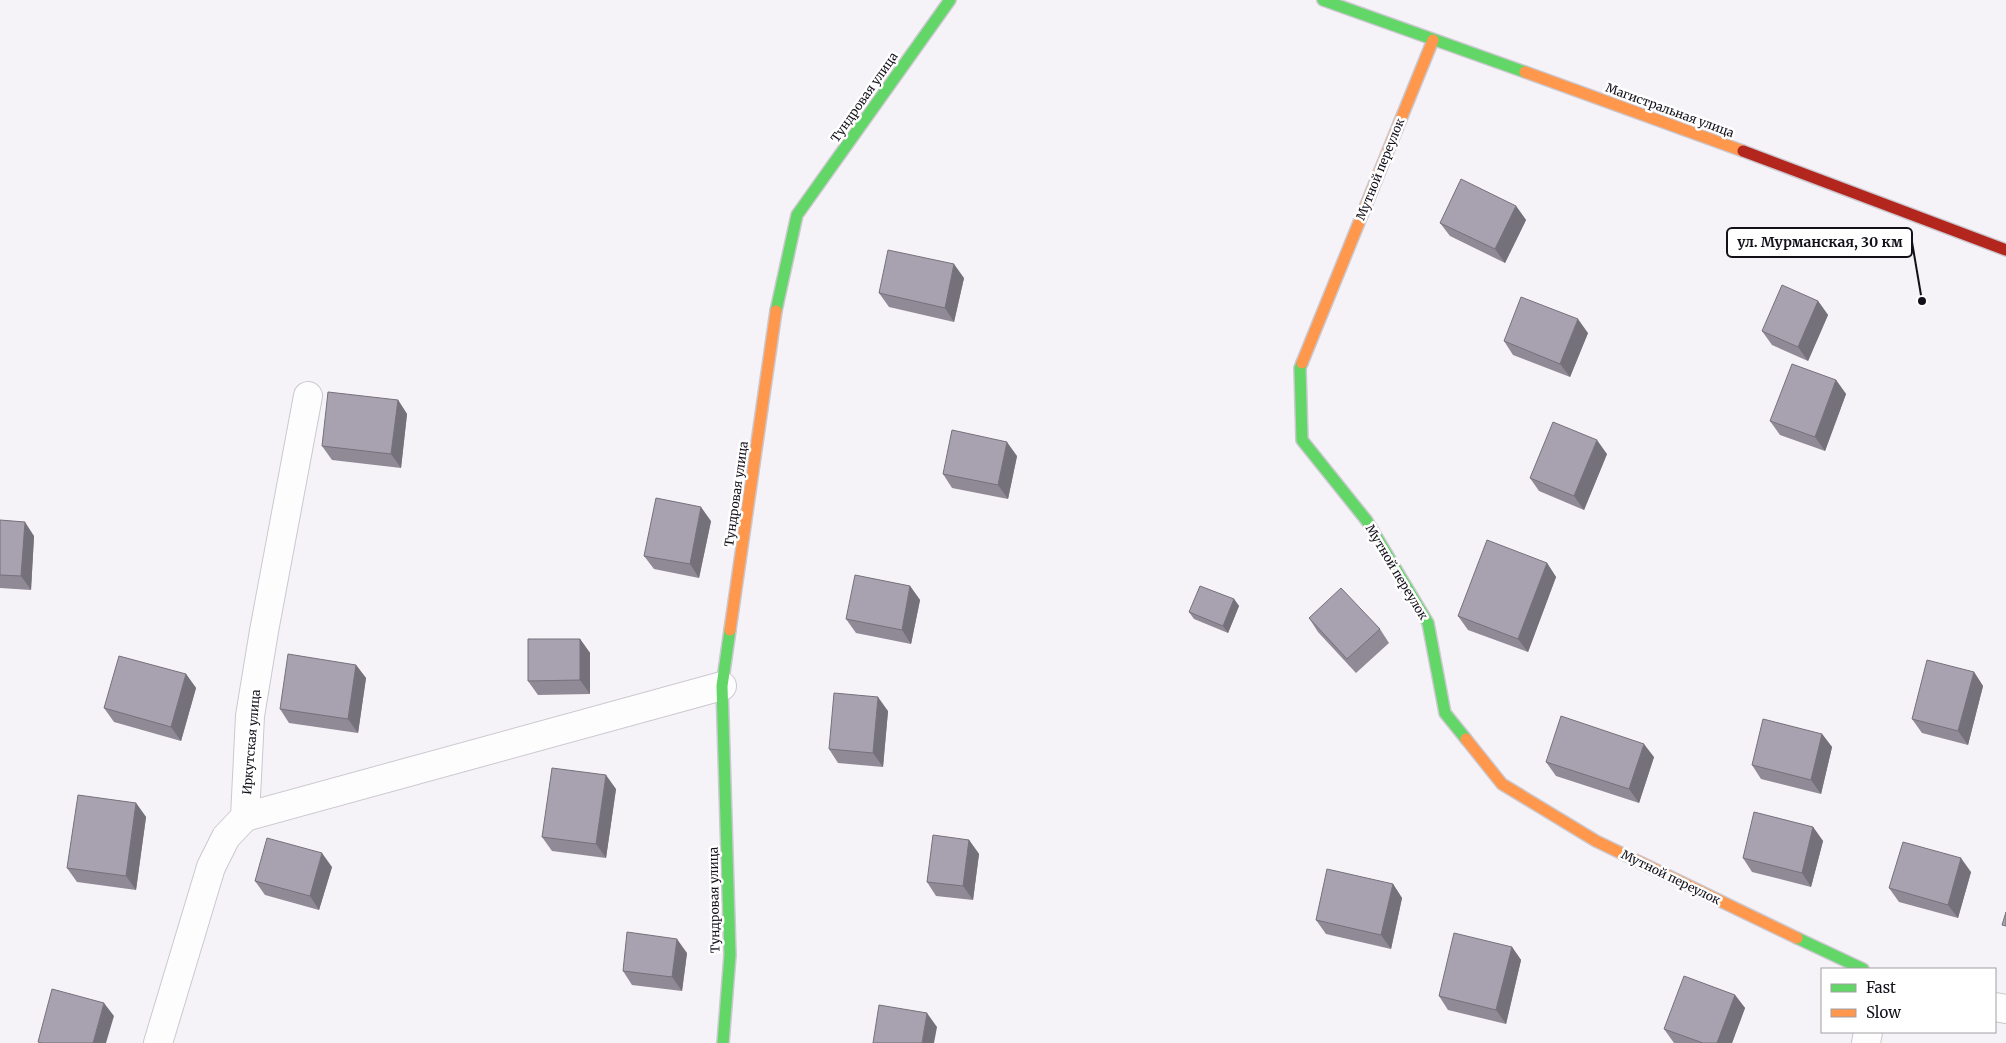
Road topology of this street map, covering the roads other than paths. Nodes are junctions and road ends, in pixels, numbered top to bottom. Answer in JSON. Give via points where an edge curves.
{"nodes":[{"id":1,"x":950,"y":0,"type":"edge"},
{"id":2,"x":1323,"y":0,"type":"edge"},
{"id":3,"x":1362,"y":7,"type":"edge"},
{"id":4,"x":1433,"y":40,"type":"junction"},
{"id":5,"x":2006,"y":250,"type":"edge"},
{"id":6,"x":308,"y":396,"type":"dead end"},
{"id":7,"x":722,"y":686,"type":"junction"},
{"id":8,"x":245,"y":817,"type":"junction"},
{"id":9,"x":1861,"y":968,"type":"edge"},
{"id":10,"x":158,"y":1043,"type":"edge"},
{"id":11,"x":723,"y":1043,"type":"edge"}],
"edges":[{"from":1,"to":7,"type":"street","name":"Тундровая улица","via":[[797,216],[776,308]]},
{"from":2,"to":3,"type":"street","name":"Магистральная улица"},
{"from":3,"to":4,"type":"street","name":"Магистральная улица"},
{"from":4,"to":5,"type":"street","name":"Магистральная улица","via":[[1708,138]]},
{"from":4,"to":9,"type":"street","name":"Мутной переулок","via":[[1300,368],[1302,440],[1367,520],[1428,623],[1445,713],[1502,784],[1596,841]]},
{"from":6,"to":8,"type":"street","name":"Иркутская улица","via":[[250,716]]},
{"from":7,"to":8,"type":"street"},
{"from":7,"to":11,"type":"street","name":"Тундровая улица","via":[[730,955]]},
{"from":8,"to":10,"type":"street","via":[[226,837],[211,868]]}]}
